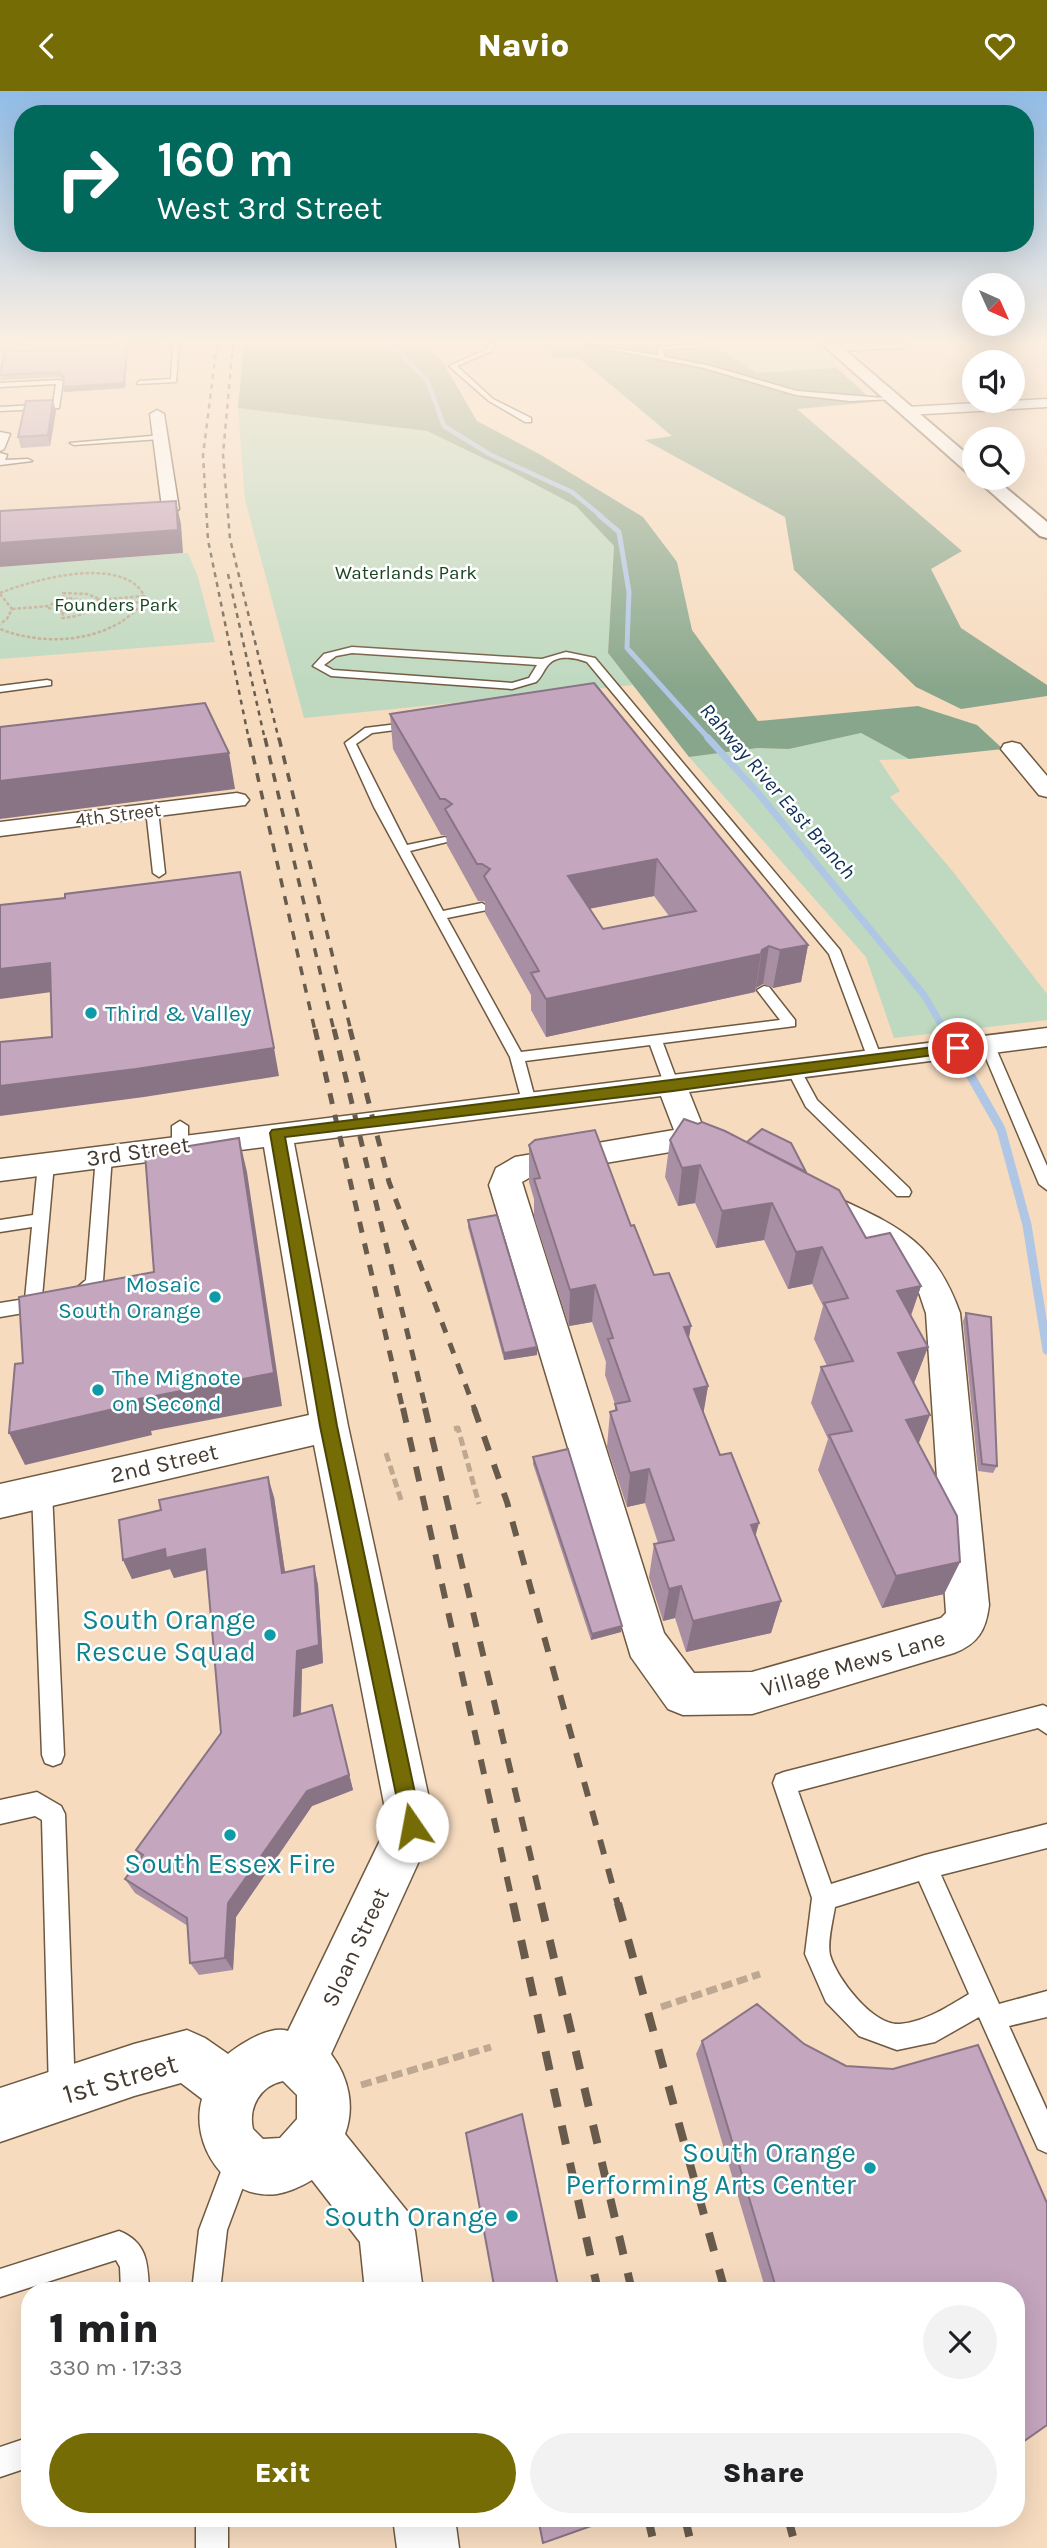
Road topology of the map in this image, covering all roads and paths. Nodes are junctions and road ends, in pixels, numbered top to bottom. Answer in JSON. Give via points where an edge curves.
{"nodes":[{"id":1,"x":2,"y":459,"type":"edge"},
{"id":2,"x":163,"y":459,"type":"edge"},
{"id":3,"x":28,"y":461,"type":"dead end"},
{"id":4,"x":998,"y":490,"type":"edge"},
{"id":5,"x":120,"y":518,"type":"edge"},
{"id":6,"x":1047,"y":532,"type":"edge"},
{"id":7,"x":0,"y":593,"type":"edge"},
{"id":8,"x":145,"y":596,"type":"junction"},
{"id":9,"x":64,"y":599,"type":"junction"},
{"id":10,"x":97,"y":600,"type":"junction"},
{"id":11,"x":145,"y":602,"type":"junction"},
{"id":12,"x":97,"y":605,"type":"junction"},
{"id":13,"x":49,"y":606,"type":"junction"},
{"id":14,"x":12,"y":609,"type":"junction"},
{"id":15,"x":63,"y":612,"type":"junction"},
{"id":16,"x":0,"y":624,"type":"edge"},
{"id":17,"x":0,"y":629,"type":"edge"},
{"id":18,"x":544,"y":662,"type":"junction"},
{"id":19,"x":47,"y":683,"type":"dead end"},
{"id":20,"x":0,"y":689,"type":"edge"},
{"id":21,"x":421,"y":724,"type":"edge"},
{"id":22,"x":1012,"y":749,"type":"dead end"},
{"id":23,"x":1047,"y":790,"type":"edge"},
{"id":24,"x":237,"y":800,"type":"dead end"},
{"id":25,"x":152,"y":810,"type":"junction"},
{"id":26,"x":0,"y":829,"type":"edge"},
{"id":27,"x":445,"y":841,"type":"dead end"},
{"id":28,"x":403,"y":849,"type":"junction"},
{"id":29,"x":159,"y":873,"type":"dead end"},
{"id":30,"x":482,"y":907,"type":"dead end"},
{"id":31,"x":440,"y":915,"type":"junction"},
{"id":32,"x":764,"y":990,"type":"edge"},
{"id":33,"x":1047,"y":1037,"type":"edge"},
{"id":34,"x":655,"y":1040,"type":"junction"},
{"id":35,"x":986,"y":1045,"type":"junction"},
{"id":36,"x":517,"y":1057,"type":"junction"},
{"id":37,"x":875,"y":1059,"type":"junction"},
{"id":38,"x":794,"y":1070,"type":"junction"},
{"id":39,"x":673,"y":1086,"type":"junction"},
{"id":40,"x":527,"y":1102,"type":"junction"},
{"id":41,"x":277,"y":1133,"type":"junction"},
{"id":42,"x":692,"y":1138,"type":"junction"},
{"id":43,"x":104,"y":1156,"type":"junction"},
{"id":44,"x":46,"y":1164,"type":"junction"},
{"id":45,"x":751,"y":1168,"type":"edge"},
{"id":46,"x":0,"y":1170,"type":"edge"},
{"id":47,"x":1047,"y":1184,"type":"edge"},
{"id":48,"x":786,"y":1186,"type":"edge"},
{"id":49,"x":903,"y":1192,"type":"dead end"},
{"id":50,"x":41,"y":1220,"type":"junction"},
{"id":51,"x":0,"y":1226,"type":"edge"},
{"id":52,"x":33,"y":1304,"type":"junction"},
{"id":53,"x":0,"y":1310,"type":"edge"},
{"id":54,"x":329,"y":1426,"type":"junction"},
{"id":55,"x":454,"y":1429,"type":"dead end"},
{"id":56,"x":386,"y":1453,"type":"dead end"},
{"id":57,"x":42,"y":1491,"type":"junction"},
{"id":58,"x":401,"y":1500,"type":"dead end"},
{"id":59,"x":0,"y":1501,"type":"edge"},
{"id":60,"x":479,"y":1504,"type":"dead end"},
{"id":61,"x":1047,"y":1723,"type":"edge"},
{"id":62,"x":53,"y":1755,"type":"dead end"},
{"id":63,"x":0,"y":1812,"type":"edge"},
{"id":64,"x":1047,"y":1836,"type":"edge"},
{"id":65,"x":925,"y":1867,"type":"junction"},
{"id":66,"x":824,"y":1898,"type":"junction"},
{"id":67,"x":760,"y":1974,"type":"dead end"},
{"id":68,"x":1047,"y":2004,"type":"edge"},
{"id":69,"x":662,"y":2007,"type":"dead end"},
{"id":70,"x":988,"y":2008,"type":"junction"},
{"id":71,"x":491,"y":2047,"type":"dead end"},
{"id":72,"x":233,"y":2089,"type":"junction"},
{"id":73,"x":62,"y":2094,"type":"junction"},
{"id":74,"x":313,"y":2098,"type":"junction"},
{"id":75,"x":0,"y":2115,"type":"edge"},
{"id":76,"x":1047,"y":2140,"type":"edge"},
{"id":77,"x":240,"y":2156,"type":"junction"},
{"id":78,"x":135,"y":2282,"type":"edge"},
{"id":79,"x":207,"y":2282,"type":"edge"},
{"id":80,"x":393,"y":2282,"type":"edge"},
{"id":81,"x":0,"y":2283,"type":"edge"},
{"id":82,"x":21,"y":2455,"type":"edge"},
{"id":83,"x":0,"y":2462,"type":"edge"},
{"id":84,"x":212,"y":2527,"type":"edge"},
{"id":85,"x":425,"y":2527,"type":"edge"},
{"id":86,"x":212,"y":2548,"type":"edge"},
{"id":87,"x":428,"y":2548,"type":"edge"}],
"edges":[{"from":1,"to":3,"type":"lane","via":[[0,463]]},
{"from":2,"to":5,"type":"street","via":[[171,509]]},
{"from":4,"to":6,"type":"street"},
{"from":7,"to":8,"type":"path","via":[[41,579],[107,575],[142,589]]},
{"from":7,"to":14,"type":"path"},
{"from":8,"to":10,"type":"path"},
{"from":8,"to":11,"type":"path"},
{"from":9,"to":10,"type":"path","via":[[63,593],[77,593]]},
{"from":9,"to":13,"type":"path"},
{"from":9,"to":15,"type":"path","via":[[83,604]]},
{"from":10,"to":12,"type":"path"},
{"from":11,"to":12,"type":"path"},
{"from":11,"to":17,"type":"path","via":[[123,623],[88,634],[32,638]]},
{"from":12,"to":15,"type":"path","via":[[71,617],[62,618]]},
{"from":13,"to":14,"type":"path"},
{"from":13,"to":15,"type":"path"},
{"from":14,"to":16,"type":"path"},
{"from":18,"to":18,"type":"lane","via":[[539,677],[512,686],[331,673],[318,666],[327,657],[352,650]]},
{"from":18,"to":37,"type":"lane","via":[[569,655],[591,660],[620,701],[835,953]]},
{"from":19,"to":20,"type":"lane"},
{"from":21,"to":28,"type":"lane","via":[[369,730],[350,743]]},
{"from":22,"to":23,"type":"street"},
{"from":24,"to":25,"type":"street","name":"4th Street"},
{"from":25,"to":26,"type":"street","name":"4th Street"},
{"from":25,"to":29,"type":"lane"},
{"from":27,"to":28,"type":"lane"},
{"from":28,"to":31,"type":"lane"},
{"from":30,"to":31,"type":"lane"},
{"from":31,"to":36,"type":"lane"},
{"from":32,"to":34,"type":"lane","via":[[790,1023]]},
{"from":33,"to":35,"type":"street","name":"3rd Street"},
{"from":34,"to":36,"type":"lane"},
{"from":34,"to":39,"type":"lane"},
{"from":35,"to":37,"type":"street","name":"3rd Street"},
{"from":35,"to":47,"type":"lane"},
{"from":36,"to":40,"type":"lane"},
{"from":37,"to":38,"type":"street","name":"3rd Street"},
{"from":38,"to":39,"type":"street","name":"3rd Street"},
{"from":38,"to":49,"type":"lane","via":[[811,1103]]},
{"from":39,"to":40,"type":"street","name":"3rd Street"},
{"from":39,"to":42,"type":"street"},
{"from":40,"to":41,"type":"street","name":"3rd Street"},
{"from":41,"to":43,"type":"street","name":"3rd Street","via":[[180,1136]]},
{"from":41,"to":54,"type":"street","name":"Sloan Street"},
{"from":42,"to":45,"type":"street"},
{"from":42,"to":48,"type":"street","name":"Village Mews Lane","via":[[526,1165],[508,1176],[505,1185],[646,1643],[683,1694],[752,1693],[954,1635],[966,1622],[943,1313],[930,1280],[896,1244]]},
{"from":43,"to":44,"type":"street","name":"3rd Street"},
{"from":43,"to":52,"type":"lane","via":[[94,1281],[79,1296]]},
{"from":44,"to":46,"type":"street","name":"3rd Street"},
{"from":44,"to":50,"type":"lane"},
{"from":50,"to":51,"type":"lane"},
{"from":50,"to":52,"type":"lane"},
{"from":52,"to":53,"type":"lane"},
{"from":54,"to":57,"type":"street","name":"2nd Street"},
{"from":54,"to":74,"type":"street","name":"Sloan Street","via":[[412,1826]]},
{"from":55,"to":60,"type":"path","via":[[458,1428]]},
{"from":56,"to":58,"type":"path"},
{"from":57,"to":59,"type":"street","name":"2nd Street"},
{"from":57,"to":62,"type":"lane"},
{"from":61,"to":66,"type":"lane","via":[[1043,1716],[784,1783]]},
{"from":63,"to":73,"type":"lane","via":[[37,1804],[53,1814]]},
{"from":64,"to":65,"type":"lane"},
{"from":65,"to":66,"type":"lane"},
{"from":65,"to":70,"type":"lane"},
{"from":66,"to":70,"type":"lane","via":[[817,1954],[835,1993],[868,2027],[897,2036],[934,2029]]},
{"from":67,"to":69,"type":"path"},
{"from":68,"to":70,"type":"lane"},
{"from":70,"to":76,"type":"lane"},
{"from":71,"to":74,"type":"path"},
{"from":72,"to":73,"type":"street","name":"1st Street","via":[[187,2056]]},
{"from":72,"to":74,"type":"street","via":[[253,2065],[283,2055]]},
{"from":72,"to":77,"type":"street","via":[[226,2114],[227,2133]]},
{"from":73,"to":75,"type":"street","name":"1st Street"},
{"from":74,"to":77,"type":"street","via":[[310,2147],[296,2160],[262,2169]]},
{"from":74,"to":80,"type":"street","via":[[387,2231]]},
{"from":77,"to":79,"type":"lane","via":[[213,2230]]},
{"from":78,"to":81,"type":"lane","via":[[134,2264],[120,2245]]},
{"from":82,"to":83,"type":"lane"},
{"from":84,"to":86,"type":"lane"},
{"from":85,"to":87,"type":"street"}]}
